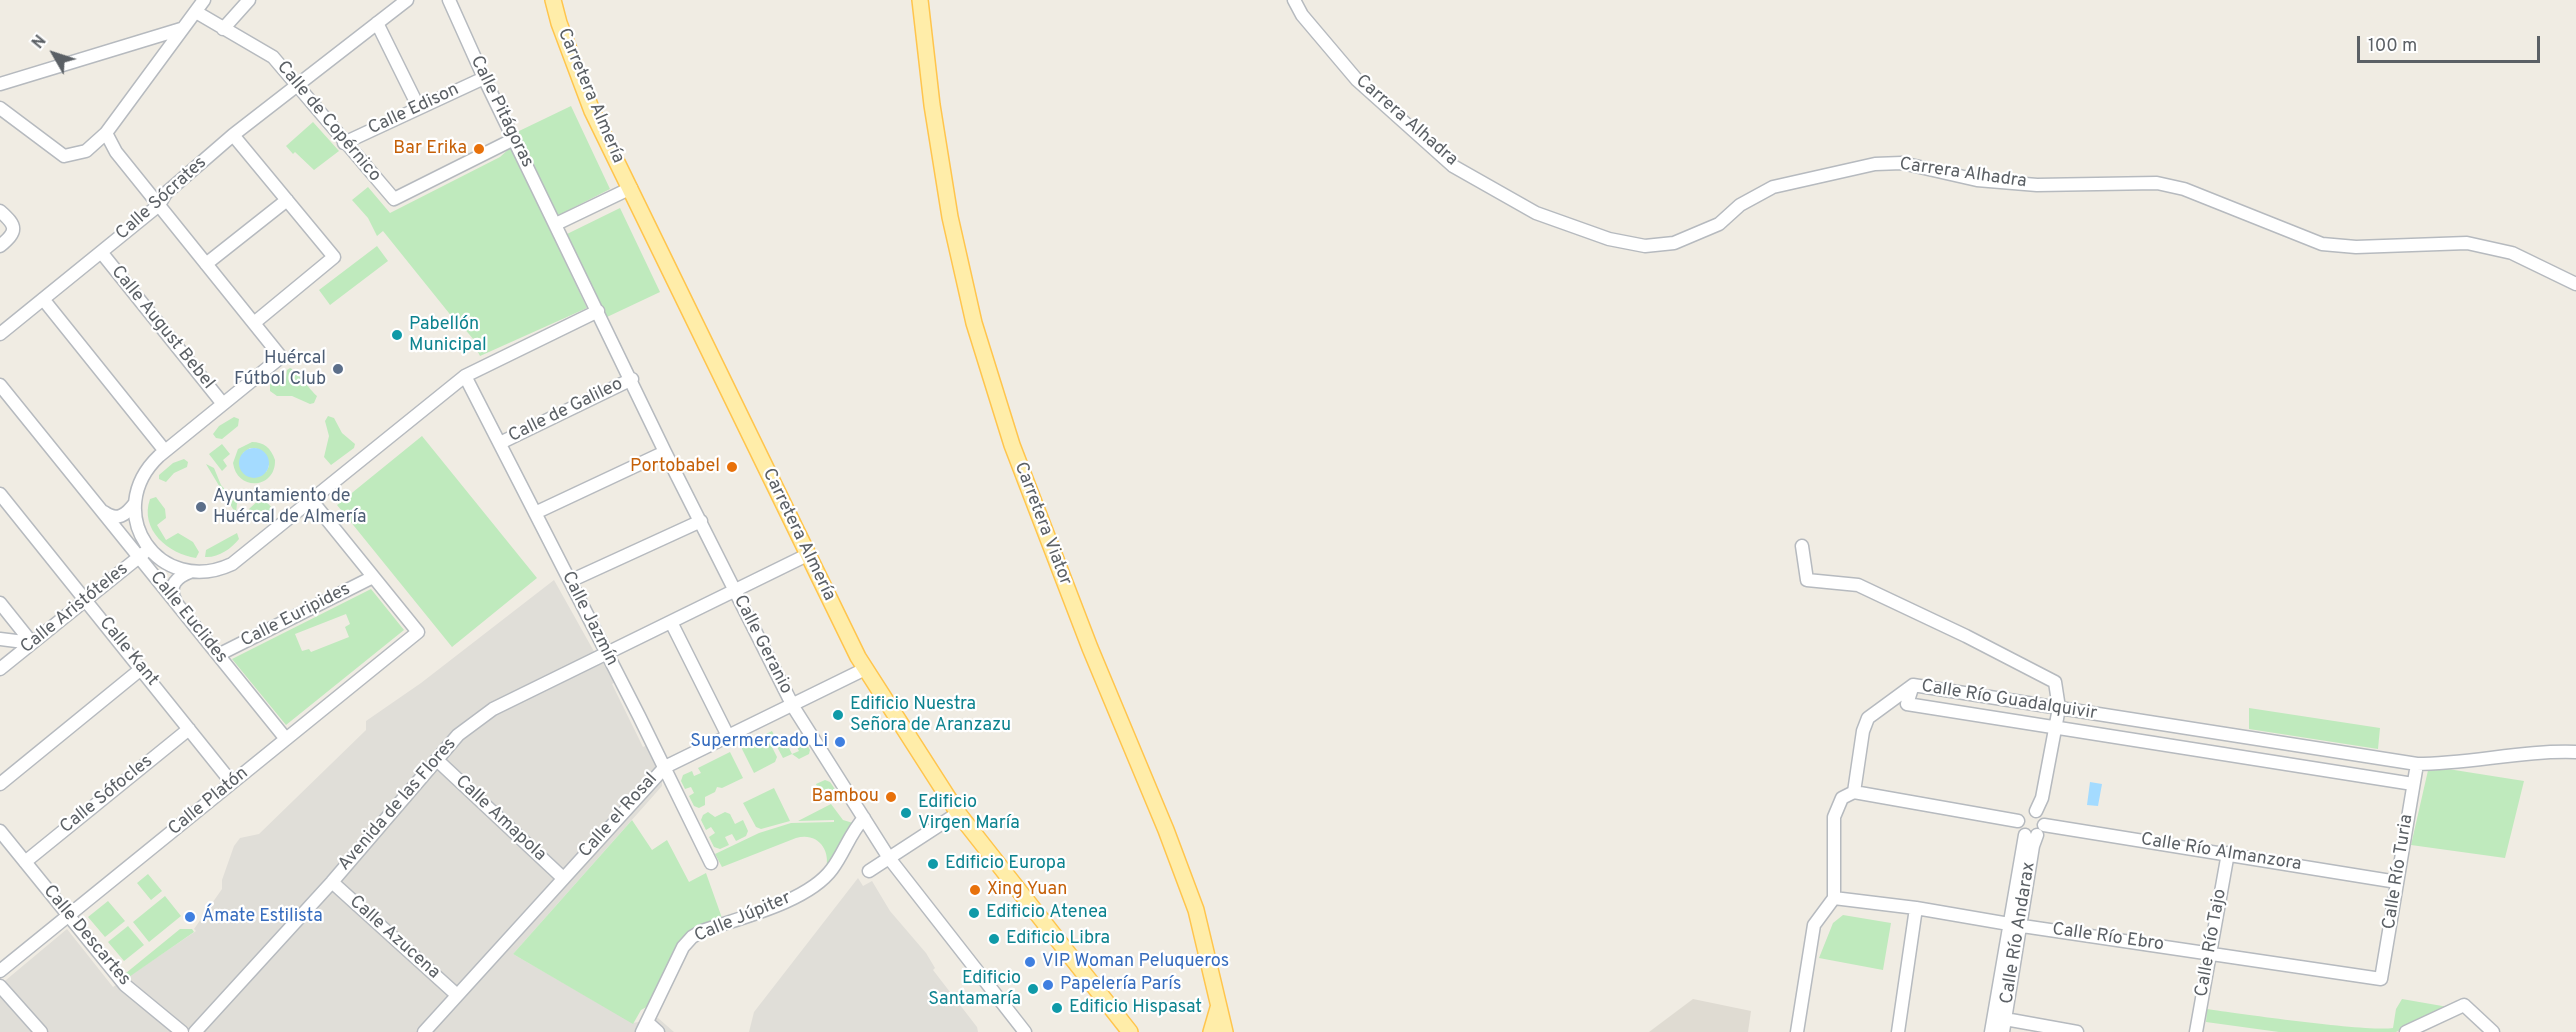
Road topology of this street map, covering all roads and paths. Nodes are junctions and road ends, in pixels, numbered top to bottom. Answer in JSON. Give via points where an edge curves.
{"nodes":[{"id":1,"x":204,"y":0,"type":"edge"},
{"id":2,"x":249,"y":0,"type":"edge"},
{"id":3,"x":407,"y":0,"type":"edge"},
{"id":4,"x":449,"y":0,"type":"edge"},
{"id":5,"x":553,"y":0,"type":"edge"},
{"id":6,"x":920,"y":0,"type":"edge"},
{"id":7,"x":1294,"y":0,"type":"edge"},
{"id":8,"x":196,"y":12,"type":"junction"},
{"id":9,"x":377,"y":23,"type":"junction"},
{"id":10,"x":224,"y":28,"type":"junction"},
{"id":11,"x":181,"y":29,"type":"junction"},
{"id":12,"x":484,"y":78,"type":"junction"},
{"id":13,"x":0,"y":84,"type":"edge"},
{"id":14,"x":297,"y":87,"type":"junction"},
{"id":15,"x":0,"y":108,"type":"edge"},
{"id":16,"x":419,"y":108,"type":"junction"},
{"id":17,"x":106,"y":133,"type":"junction"},
{"id":18,"x":233,"y":135,"type":"junction"},
{"id":19,"x":514,"y":139,"type":"junction"},
{"id":20,"x":344,"y":143,"type":"junction"},
{"id":21,"x":631,"y":188,"type":"junction"},
{"id":22,"x":287,"y":200,"type":"junction"},
{"id":23,"x":159,"y":206,"type":"junction"},
{"id":24,"x":5,"y":215,"type":"edge"},
{"id":25,"x":556,"y":224,"type":"junction"},
{"id":26,"x":0,"y":246,"type":"edge"},
{"id":27,"x":101,"y":252,"type":"junction"},
{"id":28,"x":206,"y":264,"type":"junction"},
{"id":29,"x":2576,"y":284,"type":"edge"},
{"id":30,"x":43,"y":299,"type":"junction"},
{"id":31,"x":598,"y":311,"type":"junction"},
{"id":32,"x":254,"y":323,"type":"junction"},
{"id":33,"x":0,"y":334,"type":"edge"},
{"id":34,"x":465,"y":376,"type":"junction"},
{"id":35,"x":632,"y":379,"type":"junction"},
{"id":36,"x":0,"y":385,"type":"edge"},
{"id":37,"x":223,"y":404,"type":"junction"},
{"id":38,"x":500,"y":443,"type":"junction"},
{"id":39,"x":165,"y":451,"type":"junction"},
{"id":40,"x":665,"y":452,"type":"junction"},
{"id":41,"x":0,"y":494,"type":"edge"},
{"id":42,"x":312,"y":501,"type":"junction"},
{"id":43,"x":135,"y":503,"type":"junction"},
{"id":44,"x":101,"y":510,"type":"junction"},
{"id":45,"x":535,"y":513,"type":"junction"},
{"id":46,"x":701,"y":521,"type":"junction"},
{"id":47,"x":1802,"y":546,"type":"dead end"},
{"id":48,"x":149,"y":548,"type":"junction"},
{"id":49,"x":807,"y":555,"type":"junction"},
{"id":50,"x":139,"y":557,"type":"junction"},
{"id":51,"x":190,"y":572,"type":"junction"},
{"id":52,"x":373,"y":577,"type":"junction"},
{"id":53,"x":570,"y":581,"type":"junction"},
{"id":54,"x":734,"y":591,"type":"junction"},
{"id":55,"x":86,"y":600,"type":"junction"},
{"id":56,"x":0,"y":603,"type":"edge"},
{"id":57,"x":177,"y":605,"type":"junction"},
{"id":58,"x":671,"y":622,"type":"junction"},
{"id":59,"x":0,"y":639,"type":"edge"},
{"id":60,"x":32,"y":643,"type":"junction"},
{"id":61,"x":607,"y":653,"type":"junction"},
{"id":62,"x":218,"y":655,"type":"junction"},
{"id":63,"x":0,"y":669,"type":"edge"},
{"id":64,"x":141,"y":669,"type":"junction"},
{"id":65,"x":865,"y":669,"type":"junction"},
{"id":66,"x":1913,"y":685,"type":"junction"},
{"id":67,"x":792,"y":705,"type":"junction"},
{"id":68,"x":2059,"y":708,"type":"junction"},
{"id":69,"x":2054,"y":727,"type":"junction"},
{"id":70,"x":189,"y":729,"type":"junction"},
{"id":71,"x":728,"y":736,"type":"junction"},
{"id":72,"x":286,"y":739,"type":"junction"},
{"id":73,"x":2576,"y":752,"type":"edge"},
{"id":74,"x":437,"y":760,"type":"junction"},
{"id":75,"x":2416,"y":764,"type":"junction"},
{"id":76,"x":665,"y":767,"type":"junction"},
{"id":77,"x":232,"y":783,"type":"junction"},
{"id":78,"x":0,"y":784,"type":"edge"},
{"id":79,"x":2413,"y":784,"type":"junction"},
{"id":80,"x":1854,"y":792,"type":"junction"},
{"id":81,"x":2036,"y":811,"type":"junction"},
{"id":82,"x":958,"y":813,"type":"junction"},
{"id":83,"x":864,"y":818,"type":"junction"},
{"id":84,"x":2018,"y":821,"type":"junction"},
{"id":85,"x":0,"y":831,"type":"edge"},
{"id":86,"x":2035,"y":832,"type":"junction"},
{"id":87,"x":2228,"y":853,"type":"junction"},
{"id":88,"x":889,"y":858,"type":"junction"},
{"id":89,"x":25,"y":862,"type":"junction"},
{"id":90,"x":711,"y":862,"type":"dead end"},
{"id":91,"x":869,"y":871,"type":"dead end"},
{"id":92,"x":563,"y":879,"type":"junction"},
{"id":93,"x":332,"y":882,"type":"junction"},
{"id":94,"x":2397,"y":882,"type":"junction"},
{"id":95,"x":1834,"y":898,"type":"junction"},
{"id":96,"x":1916,"y":908,"type":"junction"},
{"id":97,"x":68,"y":916,"type":"junction"},
{"id":98,"x":2014,"y":925,"type":"junction"},
{"id":99,"x":2210,"y":953,"type":"junction"},
{"id":100,"x":0,"y":971,"type":"edge"},
{"id":101,"x":2381,"y":979,"type":"joint"},
{"id":102,"x":0,"y":986,"type":"edge"},
{"id":103,"x":457,"y":994,"type":"junction"},
{"id":104,"x":1218,"y":999,"type":"junction"},
{"id":105,"x":2005,"y":1019,"type":"junction"},
{"id":106,"x":644,"y":1027,"type":"edge"},
{"id":107,"x":1129,"y":1030,"type":"edge"},
{"id":108,"x":41,"y":1032,"type":"edge"},
{"id":109,"x":182,"y":1032,"type":"edge"},
{"id":110,"x":195,"y":1032,"type":"edge"},
{"id":111,"x":424,"y":1032,"type":"edge"},
{"id":112,"x":658,"y":1032,"type":"edge"},
{"id":113,"x":1025,"y":1032,"type":"edge"},
{"id":114,"x":1211,"y":1032,"type":"edge"},
{"id":115,"x":1225,"y":1032,"type":"edge"},
{"id":116,"x":1797,"y":1032,"type":"edge"},
{"id":117,"x":1898,"y":1032,"type":"edge"},
{"id":118,"x":1991,"y":1032,"type":"edge"},
{"id":119,"x":2002,"y":1032,"type":"edge"},
{"id":120,"x":2077,"y":1032,"type":"edge"},
{"id":121,"x":2196,"y":1032,"type":"edge"},
{"id":122,"x":2408,"y":1032,"type":"edge"},
{"id":123,"x":2493,"y":1032,"type":"edge"}],
"edges":[{"from":1,"to":8,"type":"street"},
{"from":2,"to":10,"type":"street"},
{"from":3,"to":9,"type":"street","name":"Calle Sócrates"},
{"from":4,"to":12,"type":"street","name":"Calle Pitágoras"},
{"from":5,"to":21,"type":"main road","name":"Carretera Almería","via":[[592,111]]},
{"from":6,"to":104,"type":"main road","name":"Carretera Viator","via":[[951,217],[974,323],[1012,445],[1196,910]]},
{"from":7,"to":29,"type":"street","name":"Carrera Alhadra","via":[[1357,80],[1454,166],[1536,213],[1609,239],[1645,246],[1674,243],[1719,224],[1740,205],[1773,187],[1875,164],[1902,163],[1977,180],[2037,185],[2157,183],[2184,189],[2322,244],[2356,247],[2467,243],[2512,253]]},
{"from":8,"to":10,"type":"street","name":"Calle de Copérnico"},
{"from":8,"to":11,"type":"street"},
{"from":9,"to":14,"type":"street","name":"Calle Sócrates"},
{"from":9,"to":16,"type":"street"},
{"from":10,"to":14,"type":"street","name":"Calle de Copérnico","via":[[273,57]]},
{"from":11,"to":13,"type":"street"},
{"from":11,"to":17,"type":"street"},
{"from":12,"to":16,"type":"street","name":"Calle Edison"},
{"from":12,"to":19,"type":"street","name":"Calle Pitágoras"},
{"from":14,"to":18,"type":"street","name":"Calle Sócrates"},
{"from":14,"to":20,"type":"street","name":"Calle de Copérnico"},
{"from":15,"to":17,"type":"street","via":[[64,156],[86,151]]},
{"from":16,"to":20,"type":"street","name":"Calle Edison"},
{"from":17,"to":23,"type":"street","via":[[116,152]]},
{"from":18,"to":22,"type":"street"},
{"from":18,"to":23,"type":"street","name":"Calle Sócrates","via":[[166,193]]},
{"from":19,"to":20,"type":"street","name":"Calle de Copérnico","via":[[394,199]]},
{"from":19,"to":25,"type":"street","name":"Calle Pitágoras"},
{"from":21,"to":25,"type":"street"},
{"from":21,"to":49,"type":"main road","name":"Carretera Almería"},
{"from":22,"to":28,"type":"street"},
{"from":22,"to":32,"type":"street","via":[[334,257]]},
{"from":23,"to":27,"type":"street","name":"Calle Sócrates"},
{"from":23,"to":28,"type":"street"},
{"from":24,"to":26,"type":"street","via":[[13,232]]},
{"from":25,"to":31,"type":"street","name":"Calle Geranio"},
{"from":27,"to":30,"type":"street","name":"Calle Sócrates"},
{"from":27,"to":37,"type":"street","name":"Calle August Bebel"},
{"from":28,"to":32,"type":"street"},
{"from":30,"to":33,"type":"street","name":"Calle Sócrates"},
{"from":30,"to":39,"type":"street"},
{"from":31,"to":34,"type":"street"},
{"from":31,"to":35,"type":"street","name":"Calle Geranio"},
{"from":32,"to":37,"type":"street","via":[[282,357]]},
{"from":34,"to":38,"type":"street","name":"Calle Jazmín"},
{"from":34,"to":42,"type":"street"},
{"from":35,"to":38,"type":"street","name":"Calle de Galileo"},
{"from":35,"to":40,"type":"street","name":"Calle Geranio"},
{"from":36,"to":44,"type":"street","name":"Calle Euclides"},
{"from":37,"to":39,"type":"street"},
{"from":38,"to":45,"type":"street","name":"Calle Jazmín"},
{"from":39,"to":43,"type":"street","via":[[144,472]]},
{"from":40,"to":45,"type":"street"},
{"from":40,"to":46,"type":"street","name":"Calle Geranio"},
{"from":41,"to":55,"type":"street","name":"Calle Kant"},
{"from":42,"to":51,"type":"street","via":[[232,564],[212,572]]},
{"from":42,"to":52,"type":"street"},
{"from":43,"to":44,"type":"street","via":[[121,517],[111,517]]},
{"from":43,"to":48,"type":"street","via":[[137,525]]},
{"from":44,"to":50,"type":"street","name":"Calle Euclides"},
{"from":45,"to":53,"type":"street","name":"Calle Jazmín"},
{"from":46,"to":53,"type":"street"},
{"from":46,"to":54,"type":"street","name":"Calle Geranio"},
{"from":47,"to":68,"type":"street","via":[[1807,580],[1858,585],[1966,636],[2055,682]]},
{"from":48,"to":50,"type":"street","name":"Calle Aristóteles"},
{"from":48,"to":51,"type":"street","via":[[170,566]]},
{"from":49,"to":54,"type":"street","name":"Avenida de las Flores"},
{"from":49,"to":65,"type":"main road","name":"Carretera Almería"},
{"from":50,"to":55,"type":"street","name":"Calle Aristóteles"},
{"from":50,"to":57,"type":"street","name":"Calle Euclides"},
{"from":51,"to":57,"type":"street","via":[[174,583],[172,593]]},
{"from":52,"to":62,"type":"street","name":"Calle Euripides"},
{"from":52,"to":72,"type":"street","name":"Calle Platón","via":[[418,632]]},
{"from":53,"to":61,"type":"street","name":"Calle Jazmín"},
{"from":54,"to":58,"type":"street","name":"Avenida de las Flores"},
{"from":54,"to":67,"type":"street","name":"Calle Geranio"},
{"from":55,"to":60,"type":"street","name":"Calle Aristóteles"},
{"from":55,"to":64,"type":"street","name":"Calle Kant"},
{"from":56,"to":60,"type":"street"},
{"from":57,"to":62,"type":"street","name":"Calle Euclides"},
{"from":58,"to":61,"type":"street","name":"Avenida de las Flores"},
{"from":58,"to":71,"type":"street"},
{"from":59,"to":60,"type":"street"},
{"from":60,"to":63,"type":"street","name":"Calle Aristóteles"},
{"from":61,"to":74,"type":"street","name":"Avenida de las Flores","via":[[493,710],[458,735]]},
{"from":61,"to":76,"type":"street","name":"Calle Jazmín"},
{"from":62,"to":72,"type":"street","name":"Calle Euclides"},
{"from":64,"to":70,"type":"street","name":"Calle Kant"},
{"from":64,"to":78,"type":"street"},
{"from":65,"to":67,"type":"street","name":"Calle el Rosal"},
{"from":65,"to":82,"type":"main road","name":"Carretera Almería"},
{"from":66,"to":68,"type":"street","name":"Calle Río Guadalquivir"},
{"from":66,"to":69,"type":"street","name":"Calle Río Guadalquivir","via":[[1907,704]]},
{"from":66,"to":80,"type":"street","via":[[1868,718]]},
{"from":67,"to":71,"type":"street","name":"Calle el Rosal"},
{"from":67,"to":83,"type":"street","name":"Calle Geranio"},
{"from":68,"to":69,"type":"street"},
{"from":68,"to":75,"type":"street","name":"Calle Río Guadalquivir"},
{"from":69,"to":79,"type":"street","name":"Calle Río Guadalquivir"},
{"from":69,"to":81,"type":"street","via":[[2042,798]]},
{"from":70,"to":77,"type":"street","name":"Calle Kant"},
{"from":70,"to":89,"type":"street","name":"Calle Sófocles"},
{"from":71,"to":76,"type":"street","name":"Calle el Rosal"},
{"from":72,"to":77,"type":"street","name":"Calle Platón"},
{"from":73,"to":75,"type":"street","name":"Calle Río Guadalquivir"},
{"from":74,"to":92,"type":"street","name":"Calle Amapola"},
{"from":74,"to":93,"type":"street","name":"Avenida de las Flores"},
{"from":75,"to":79,"type":"street","name":"Calle Río Turia"},
{"from":76,"to":90,"type":"street","name":"Calle Jazmín"},
{"from":76,"to":92,"type":"street","name":"Calle el Rosal"},
{"from":77,"to":97,"type":"street","name":"Calle Platón"},
{"from":79,"to":94,"type":"street","name":"Calle Río Turia"},
{"from":80,"to":84,"type":"street"},
{"from":80,"to":95,"type":"street","via":[[1842,798],[1834,817]]},
{"from":81,"to":84,"type":"street","via":[[2025,812]]},
{"from":81,"to":86,"type":"street","via":[[2043,817]]},
{"from":82,"to":88,"type":"street"},
{"from":82,"to":107,"type":"main road","name":"Carretera Almería"},
{"from":83,"to":88,"type":"street","name":"Calle Geranio"},
{"from":83,"to":106,"type":"street","name":"Calle Júpiter","via":[[831,870],[819,881],[782,904],[692,937],[683,947]]},
{"from":84,"to":86,"type":"street","via":[[2019,830]]},
{"from":85,"to":89,"type":"street","name":"Calle Descartes"},
{"from":86,"to":87,"type":"street","name":"Calle Río Almanzora"},
{"from":86,"to":98,"type":"street","name":"Calle Río Andarax"},
{"from":87,"to":94,"type":"street","name":"Calle Río Almanzora"},
{"from":87,"to":99,"type":"street","name":"Calle Río Tajo"},
{"from":88,"to":91,"type":"street"},
{"from":88,"to":113,"type":"street","name":"Calle Geranio"},
{"from":89,"to":97,"type":"street","name":"Calle Descartes"},
{"from":92,"to":103,"type":"street","name":"Calle el Rosal"},
{"from":93,"to":103,"type":"street","name":"Calle Azucena"},
{"from":93,"to":110,"type":"street","name":"Avenida de las Flores"},
{"from":94,"to":101,"type":"street","name":"Calle Río Turia"},
{"from":95,"to":96,"type":"street","name":"Calle Río Ebro"},
{"from":95,"to":116,"type":"street","via":[[1814,924]]},
{"from":96,"to":98,"type":"street","name":"Calle Río Ebro"},
{"from":96,"to":117,"type":"street"},
{"from":97,"to":100,"type":"street","name":"Calle Platón"},
{"from":97,"to":109,"type":"street","name":"Calle Descartes","via":[[124,985]]},
{"from":98,"to":99,"type":"street","name":"Calle Río Ebro"},
{"from":98,"to":105,"type":"street","name":"Calle Río Andarax"},
{"from":98,"to":118,"type":"street","name":"Calle Río Andarax"},
{"from":99,"to":101,"type":"street","name":"Calle Río Ebro"},
{"from":99,"to":121,"type":"street","name":"Calle Río Tajo"},
{"from":102,"to":108,"type":"street"},
{"from":103,"to":111,"type":"street","name":"Calle el Rosal"},
{"from":104,"to":114,"type":"main road"},
{"from":104,"to":115,"type":"main road","name":"Carretera Viator"},
{"from":105,"to":119,"type":"street","name":"Calle Río Andarax"},
{"from":105,"to":120,"type":"street"},
{"from":106,"to":112,"type":"street"},
{"from":122,"to":123,"type":"street","via":[[2464,1005]]}]}
